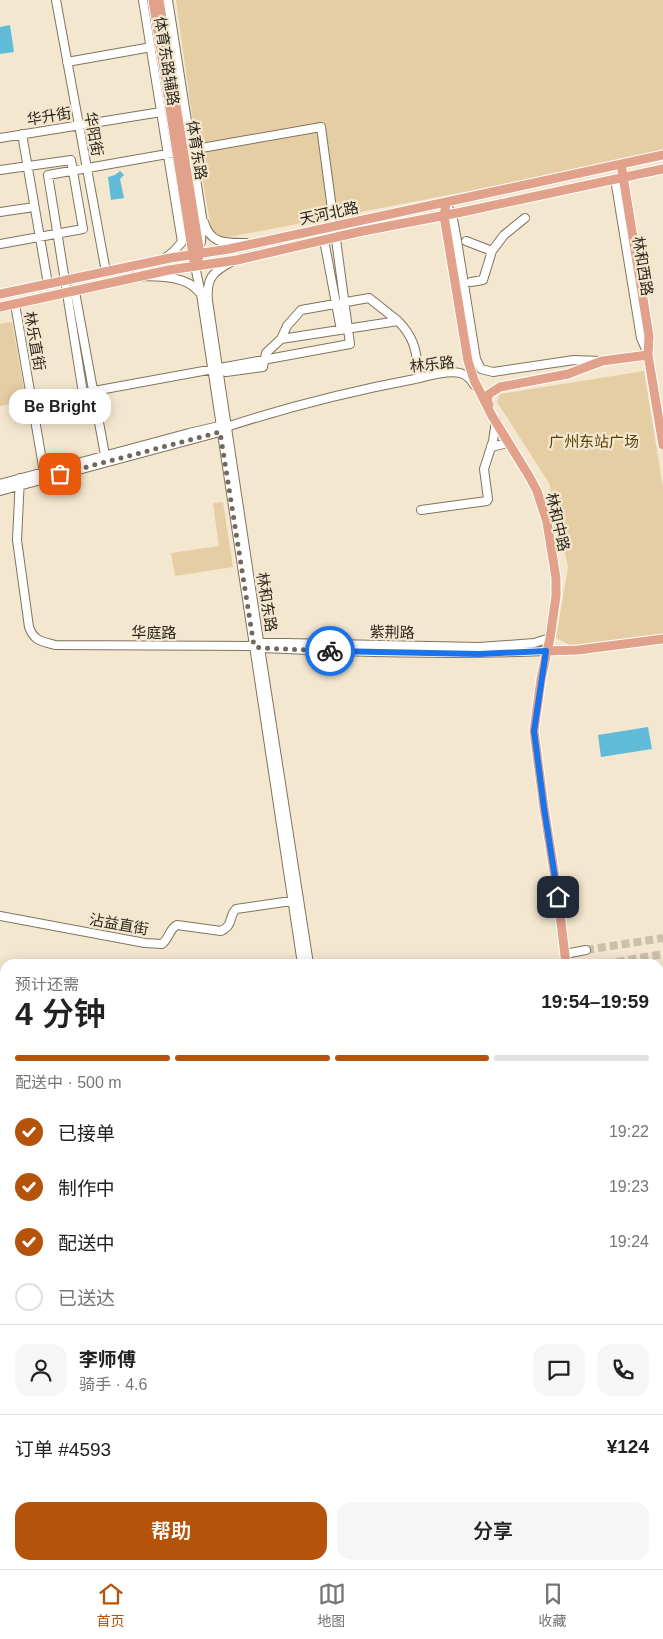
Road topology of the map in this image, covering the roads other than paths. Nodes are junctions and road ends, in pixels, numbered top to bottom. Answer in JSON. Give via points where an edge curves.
{"nodes":[{"id":1,"x":56,"y":0,"type":"edge"},
{"id":2,"x":144,"y":0,"type":"edge"},
{"id":3,"x":153,"y":0,"type":"edge"},
{"id":4,"x":159,"y":0,"type":"edge"},
{"id":5,"x":168,"y":0,"type":"edge"},
{"id":6,"x":146,"y":48,"type":"dead end"},
{"id":7,"x":67,"y":62,"type":"junction"},
{"id":8,"x":177,"y":103,"type":"junction"},
{"id":9,"x":162,"y":112,"type":"junction"},
{"id":10,"x":79,"y":125,"type":"junction"},
{"id":11,"x":22,"y":134,"type":"junction"},
{"id":12,"x":0,"y":138,"type":"edge"},
{"id":13,"x":663,"y":155,"type":"edge"},
{"id":14,"x":621,"y":164,"type":"junction"},
{"id":15,"x":27,"y":166,"type":"junction"},
{"id":16,"x":663,"y":168,"type":"edge"},
{"id":17,"x":0,"y":170,"type":"edge"},
{"id":18,"x":619,"y":178,"type":"junction"},
{"id":19,"x":91,"y":194,"type":"junction"},
{"id":20,"x":78,"y":198,"type":"junction"},
{"id":21,"x":446,"y":203,"type":"junction"},
{"id":22,"x":34,"y":207,"type":"junction"},
{"id":23,"x":0,"y":212,"type":"edge"},
{"id":24,"x":448,"y":215,"type":"junction"},
{"id":25,"x":202,"y":217,"type":"junction"},
{"id":26,"x":524,"y":218,"type":"dead end"},
{"id":27,"x":189,"y":228,"type":"junction"},
{"id":28,"x":39,"y":237,"type":"junction"},
{"id":29,"x":324,"y":240,"type":"junction"},
{"id":30,"x":466,"y":241,"type":"dead end"},
{"id":31,"x":182,"y":242,"type":"junction"},
{"id":32,"x":257,"y":242,"type":"junction"},
{"id":33,"x":0,"y":244,"type":"edge"},
{"id":34,"x":492,"y":251,"type":"junction"},
{"id":35,"x":196,"y":255,"type":"junction"},
{"id":36,"x":237,"y":260,"type":"junction"},
{"id":37,"x":157,"y":261,"type":"junction"},
{"id":38,"x":136,"y":266,"type":"junction"},
{"id":39,"x":195,"y":266,"type":"junction"},
{"id":40,"x":106,"y":272,"type":"junction"},
{"id":41,"x":139,"y":276,"type":"junction"},
{"id":42,"x":471,"y":282,"type":"dead end"},
{"id":43,"x":48,"y":284,"type":"junction"},
{"id":44,"x":75,"y":292,"type":"junction"},
{"id":45,"x":0,"y":294,"type":"edge"},
{"id":46,"x":200,"y":294,"type":"junction"},
{"id":47,"x":15,"y":304,"type":"junction"},
{"id":48,"x":337,"y":304,"type":"junction"},
{"id":49,"x":0,"y":307,"type":"edge"},
{"id":50,"x":398,"y":321,"type":"junction"},
{"id":51,"x":341,"y":330,"type":"junction"},
{"id":52,"x":281,"y":339,"type":"junction"},
{"id":53,"x":648,"y":355,"type":"junction"},
{"id":54,"x":476,"y":359,"type":"joint"},
{"id":55,"x":264,"y":360,"type":"junction"},
{"id":56,"x":602,"y":361,"type":"junction"},
{"id":57,"x":218,"y":373,"type":"junction"},
{"id":58,"x":420,"y":378,"type":"junction"},
{"id":59,"x":490,"y":411,"type":"junction"},
{"id":60,"x":496,"y":421,"type":"junction"},
{"id":61,"x":222,"y":428,"type":"junction"},
{"id":62,"x":508,"y":443,"type":"junction"},
{"id":63,"x":663,"y":445,"type":"edge"},
{"id":64,"x":491,"y":448,"type":"junction"},
{"id":65,"x":105,"y":455,"type":"junction"},
{"id":66,"x":44,"y":472,"type":"junction"},
{"id":67,"x":21,"y":482,"type":"junction"},
{"id":68,"x":0,"y":484,"type":"edge"},
{"id":69,"x":0,"y":491,"type":"edge"},
{"id":70,"x":421,"y":510,"type":"dead end"},
{"id":71,"x":550,"y":638,"type":"junction"},
{"id":72,"x":663,"y":639,"type":"edge"},
{"id":73,"x":258,"y":646,"type":"junction"},
{"id":74,"x":546,"y":651,"type":"junction"},
{"id":75,"x":296,"y":900,"type":"junction"},
{"id":76,"x":0,"y":916,"type":"edge"},
{"id":77,"x":586,"y":950,"type":"tunnel mouth"},
{"id":78,"x":565,"y":954,"type":"junction"},
{"id":79,"x":302,"y":959,"type":"edge"},
{"id":80,"x":308,"y":959,"type":"edge"},
{"id":81,"x":566,"y":959,"type":"edge"}],
"edges":[{"from":1,"to":7,"type":"street","name":"华阳街"},
{"from":2,"to":9,"type":"street","name":"体育东路辅路"},
{"from":3,"to":8,"type":"main road","name":"体育东路"},
{"from":4,"to":8,"type":"main road","name":"体育东路"},
{"from":5,"to":8,"type":"street","name":"体育东路辅路"},
{"from":6,"to":7,"type":"street"},
{"from":7,"to":10,"type":"street","name":"华阳街"},
{"from":8,"to":25,"type":"street","name":"体育东路辅路"},
{"from":8,"to":27,"type":"main road","name":"体育东路"},
{"from":8,"to":35,"type":"main road","name":"体育东路"},
{"from":9,"to":10,"type":"street","name":"华升街"},
{"from":9,"to":31,"type":"street","name":"体育东路辅路"},
{"from":10,"to":11,"type":"street","name":"华升街"},
{"from":10,"to":19,"type":"street","name":"华阳街"},
{"from":11,"to":12,"type":"street","name":"华升街"},
{"from":11,"to":15,"type":"street"},
{"from":13,"to":14,"type":"main road","name":"天河北路"},
{"from":14,"to":18,"type":"main road","name":"林和西路"},
{"from":14,"to":21,"type":"main road","name":"天河北路"},
{"from":15,"to":17,"type":"street"},
{"from":15,"to":20,"type":"street","via":[[71,160]]},
{"from":15,"to":22,"type":"street"},
{"from":16,"to":18,"type":"main road","name":"天河北路"},
{"from":18,"to":24,"type":"main road","name":"天河北路"},
{"from":18,"to":53,"type":"main road","name":"林和西路","via":[[649,336]]},
{"from":19,"to":20,"type":"street"},
{"from":19,"to":40,"type":"street","name":"华阳街"},
{"from":20,"to":28,"type":"street","via":[[83,229]]},
{"from":21,"to":24,"type":"main road","name":"林和中路"},
{"from":21,"to":32,"type":"main road","name":"天河北路"},
{"from":22,"to":23,"type":"street"},
{"from":22,"to":28,"type":"street"},
{"from":24,"to":29,"type":"main road","name":"天河北路"},
{"from":24,"to":54,"type":"street","name":"林和中路"},
{"from":24,"to":59,"type":"main road","name":"林和中路","via":[[466,352],[474,380]]},
{"from":25,"to":32,"type":"street","via":[[208,234],[217,240]]},
{"from":25,"to":35,"type":"street","name":"体育东路辅路"},
{"from":26,"to":34,"type":"street","via":[[504,235]]},
{"from":27,"to":31,"type":"street"},
{"from":27,"to":35,"type":"main road","name":"体育东路"},
{"from":28,"to":33,"type":"street"},
{"from":28,"to":43,"type":"street"},
{"from":29,"to":36,"type":"main road","name":"天河北路"},
{"from":29,"to":48,"type":"street"},
{"from":30,"to":34,"type":"street"},
{"from":31,"to":37,"type":"street","via":[[168,257]]},
{"from":32,"to":35,"type":"main road","name":"天河北路"},
{"from":34,"to":42,"type":"street","via":[[483,280]]},
{"from":35,"to":37,"type":"main road","name":"天河北路"},
{"from":35,"to":39,"type":"main road"},
{"from":36,"to":39,"type":"main road","name":"天河北路"},
{"from":36,"to":57,"type":"street","name":"林和东路","via":[[219,268],[208,283]]},
{"from":37,"to":38,"type":"main road","name":"天河北路"},
{"from":38,"to":40,"type":"main road","name":"天河北路"},
{"from":38,"to":41,"type":"street"},
{"from":39,"to":41,"type":"main road","name":"天河北路"},
{"from":39,"to":46,"type":"street","name":"林和东路"},
{"from":40,"to":43,"type":"main road","name":"天河北路"},
{"from":41,"to":44,"type":"main road","name":"天河北路"},
{"from":41,"to":46,"type":"street","via":[[181,280]]},
{"from":43,"to":45,"type":"main road","name":"天河北路"},
{"from":44,"to":47,"type":"main road","name":"天河北路"},
{"from":44,"to":65,"type":"street"},
{"from":46,"to":61,"type":"street","name":"林和东路"},
{"from":47,"to":49,"type":"main road","name":"天河北路"},
{"from":47,"to":66,"type":"street","name":"林乐直街"},
{"from":48,"to":50,"type":"street","via":[[369,298]]},
{"from":48,"to":51,"type":"street"},
{"from":48,"to":52,"type":"street","via":[[302,310],[287,326]]},
{"from":50,"to":51,"type":"street"},
{"from":50,"to":58,"type":"street","via":[[414,343]]},
{"from":51,"to":52,"type":"street"},
{"from":52,"to":55,"type":"street","via":[[266,353]]},
{"from":53,"to":56,"type":"main road","name":"林乐路"},
{"from":53,"to":63,"type":"main road","name":"林和西路"},
{"from":54,"to":56,"type":"street","name":"林乐路","via":[[481,369],[493,372],[568,360]]},
{"from":55,"to":55,"type":"street","via":[[84,393],[48,175],[321,127],[350,344]]},
{"from":55,"to":57,"type":"street","via":[[263,367]]},
{"from":56,"to":59,"type":"main road","name":"林乐路","via":[[568,374],[496,389],[488,397]]},
{"from":57,"to":61,"type":"street","name":"林和东路"},
{"from":58,"to":59,"type":"street","name":"林乐路","via":[[452,373],[466,376]]},
{"from":58,"to":61,"type":"street","name":"林乐路","via":[[295,406]]},
{"from":59,"to":60,"type":"main road","name":"林和中路"},
{"from":60,"to":62,"type":"main road","name":"林和中路"},
{"from":60,"to":64,"type":"street"},
{"from":61,"to":65,"type":"street","name":"林乐路"},
{"from":61,"to":67,"type":"street","name":"林乐路"},
{"from":61,"to":73,"type":"street","name":"林和东路"},
{"from":62,"to":64,"type":"street"},
{"from":62,"to":71,"type":"main road","name":"林和中路","via":[[530,476],[547,522],[556,578]]},
{"from":64,"to":70,"type":"street","via":[[484,469],[487,501]]},
{"from":65,"to":66,"type":"street","name":"林乐路"},
{"from":66,"to":67,"type":"street","name":"林乐路"},
{"from":67,"to":68,"type":"street","name":"林乐路"},
{"from":67,"to":69,"type":"street","name":"林乐路"},
{"from":67,"to":73,"type":"street","name":"华庭路","via":[[16,540],[29,627],[38,641],[55,645]]},
{"from":71,"to":73,"type":"street","name":"紫荆路","via":[[527,644],[479,647]]},
{"from":71,"to":74,"type":"main road","name":"林和中路"},
{"from":72,"to":74,"type":"main road","name":"紫荆路"},
{"from":73,"to":74,"type":"street","name":"紫荆路","via":[[443,654]]},
{"from":73,"to":75,"type":"street","name":"林和东路"},
{"from":74,"to":78,"type":"main road","name":"林和中路","via":[[534,731]]},
{"from":75,"to":76,"type":"street","name":"沾益直街","via":[[236,909],[230,924],[221,931],[177,924],[162,944]]},
{"from":75,"to":79,"type":"street","name":"林和东路"},
{"from":75,"to":80,"type":"street","name":"林和东路"},
{"from":77,"to":78,"type":"street"},
{"from":78,"to":81,"type":"main road","name":"林和中路"}]}
